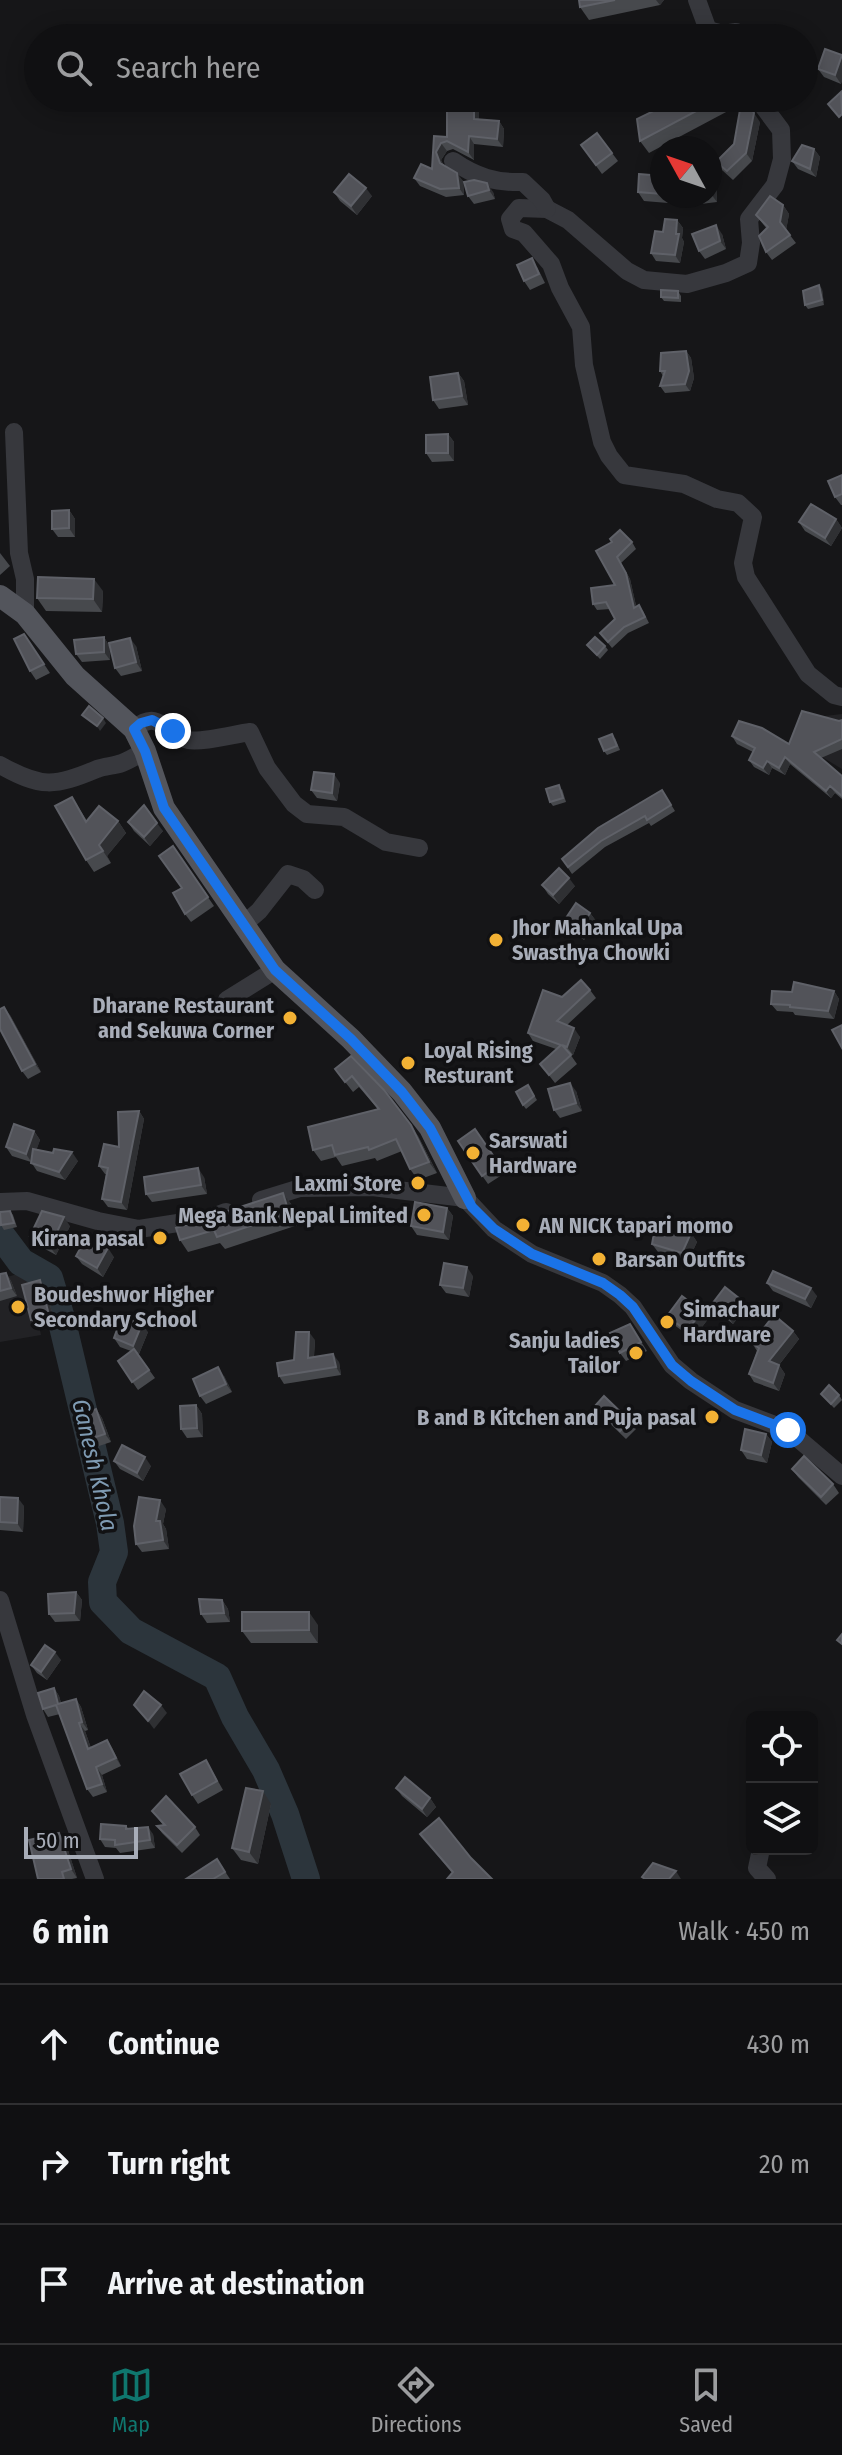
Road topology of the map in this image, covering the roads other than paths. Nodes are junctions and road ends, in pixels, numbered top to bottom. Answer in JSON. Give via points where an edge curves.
{"nodes":[{"id":1,"x":697,"y":0,"type":"edge"},
{"id":2,"x":706,"y":24,"type":"edge"},
{"id":3,"x":768,"y":112,"type":"edge"},
{"id":4,"x":453,"y":161,"type":"dead end"},
{"id":5,"x":547,"y":209,"type":"junction"},
{"id":6,"x":14,"y":432,"type":"dead end"},
{"id":7,"x":0,"y":596,"type":"edge"},
{"id":8,"x":25,"y":614,"type":"junction"},
{"id":9,"x":842,"y":697,"type":"edge"},
{"id":10,"x":134,"y":729,"type":"junction"},
{"id":11,"x":145,"y":751,"type":"junction"},
{"id":12,"x":0,"y":765,"type":"edge"},
{"id":13,"x":419,"y":848,"type":"dead end"},
{"id":14,"x":315,"y":890,"type":"dead end"},
{"id":15,"x":244,"y":924,"type":"junction"},
{"id":16,"x":275,"y":970,"type":"junction"},
{"id":17,"x":227,"y":1000,"type":"dead end"},
{"id":18,"x":465,"y":1198,"type":"junction"},
{"id":19,"x":0,"y":1202,"type":"edge"},
{"id":20,"x":842,"y":1476,"type":"edge"},
{"id":21,"x":0,"y":1600,"type":"edge"},
{"id":22,"x":760,"y":1855,"type":"edge"},
{"id":23,"x":95,"y":1879,"type":"edge"},
{"id":24,"x":767,"y":1879,"type":"edge"}],
"edges":[{"from":1,"to":2,"type":"street"},
{"from":3,"to":5,"type":"street","via":[[781,130],[782,159],[775,185],[749,219],[748,263],[726,273],[687,284],[644,280]]},
{"from":4,"to":5,"type":"street","via":[[483,178],[523,182]]},
{"from":5,"to":9,"type":"street","via":[[519,208],[510,219],[513,229],[524,233],[551,264],[581,327],[584,365],[609,456],[624,475],[684,484],[745,507],[753,517],[743,563],[746,577],[808,674]]},
{"from":6,"to":8,"type":"street"},
{"from":7,"to":8,"type":"main road"},
{"from":8,"to":10,"type":"main road","via":[[75,676]]},
{"from":10,"to":11,"type":"main road"},
{"from":10,"to":13,"type":"street","via":[[152,720],[186,740],[250,732],[267,768],[307,814],[344,817],[386,842]]},
{"from":11,"to":12,"type":"street","via":[[52,784],[27,780]]},
{"from":11,"to":15,"type":"main road","via":[[164,808]]},
{"from":14,"to":15,"type":"street","via":[[288,874]]},
{"from":15,"to":16,"type":"main road"},
{"from":16,"to":17,"type":"street"},
{"from":16,"to":18,"type":"main road","via":[[402,1092],[430,1128]]},
{"from":18,"to":19,"type":"street","via":[[372,1187],[300,1188],[210,1218],[139,1229],[27,1201]]},
{"from":18,"to":20,"type":"street","via":[[494,1229],[532,1254],[620,1295],[672,1365],[691,1381],[735,1410],[788,1430]]},
{"from":21,"to":23,"type":"street"},
{"from":22,"to":24,"type":"street","via":[[757,1868]]}]}
